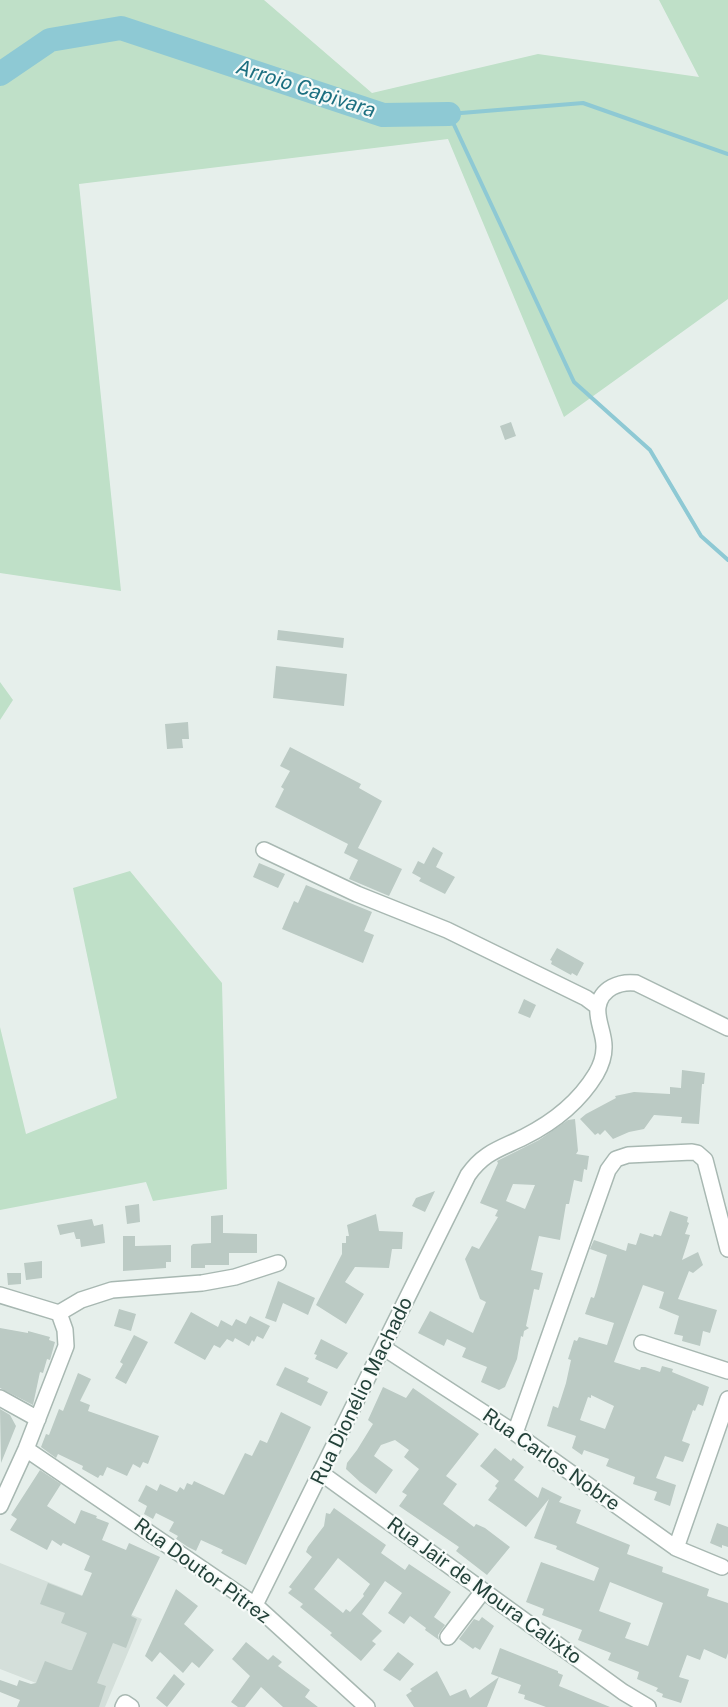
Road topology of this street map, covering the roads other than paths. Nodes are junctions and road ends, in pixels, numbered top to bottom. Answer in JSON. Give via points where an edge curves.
{"nodes":[{"id":1,"x":264,"y":850,"type":"dead end"},
{"id":2,"x":598,"y":1007,"type":"junction"},
{"id":3,"x":728,"y":1028,"type":"edge"},
{"id":4,"x":728,"y":1249,"type":"edge"},
{"id":5,"x":278,"y":1263,"type":"dead end"},
{"id":6,"x":0,"y":1295,"type":"edge"},
{"id":7,"x":59,"y":1313,"type":"junction"},
{"id":8,"x":642,"y":1343,"type":"dead end"},
{"id":9,"x":384,"y":1348,"type":"junction"},
{"id":10,"x":728,"y":1371,"type":"edge"},
{"id":11,"x":0,"y":1398,"type":"edge"},
{"id":12,"x":728,"y":1399,"type":"edge"},
{"id":13,"x":38,"y":1419,"type":"junction"},
{"id":14,"x":515,"y":1433,"type":"junction"},
{"id":15,"x":26,"y":1449,"type":"junction"},
{"id":16,"x":321,"y":1473,"type":"junction"},
{"id":17,"x":0,"y":1506,"type":"edge"},
{"id":18,"x":676,"y":1548,"type":"junction"},
{"id":19,"x":722,"y":1567,"type":"dead end"},
{"id":20,"x":483,"y":1591,"type":"junction"},
{"id":21,"x":255,"y":1605,"type":"junction"},
{"id":22,"x":448,"y":1637,"type":"dead end"},
{"id":23,"x":123,"y":1707,"type":"edge"},
{"id":24,"x":131,"y":1707,"type":"edge"},
{"id":25,"x":367,"y":1707,"type":"edge"},
{"id":26,"x":648,"y":1707,"type":"edge"}],
"edges":[{"from":1,"to":2,"type":"street","via":[[357,894],[447,930]]},
{"from":2,"to":3,"type":"street","via":[[612,986],[636,983]]},
{"from":2,"to":9,"type":"street","name":"Rua Dionélio Machado","via":[[604,1048],[599,1069],[566,1110],[543,1127],[477,1162]]},
{"from":4,"to":14,"type":"street","via":[[705,1160],[697,1153],[628,1155],[616,1159]]},
{"from":5,"to":7,"type":"street","via":[[202,1283],[112,1290],[81,1300]]},
{"from":6,"to":7,"type":"street"},
{"from":7,"to":13,"type":"street","via":[[66,1346]]},
{"from":8,"to":10,"type":"street"},
{"from":9,"to":14,"type":"street","name":"Rua Carlos Nobre"},
{"from":9,"to":16,"type":"street","name":"Rua Dionélio Machado"},
{"from":11,"to":13,"type":"street"},
{"from":12,"to":18,"type":"street"},
{"from":13,"to":15,"type":"street"},
{"from":14,"to":18,"type":"street","name":"Rua Carlos Nobre"},
{"from":15,"to":17,"type":"street"},
{"from":15,"to":21,"type":"street","name":"Rua Doutor Pitrez"},
{"from":16,"to":20,"type":"street","name":"Rua Jair de Moura Calixto"},
{"from":16,"to":21,"type":"street","name":"Rua Dionélio Machado"},
{"from":18,"to":19,"type":"street","name":"Rua Carlos Nobre"},
{"from":20,"to":22,"type":"street"},
{"from":20,"to":26,"type":"street","name":"Rua Jair de Moura Calixto"},
{"from":21,"to":25,"type":"street","name":"Rua Doutor Pitrez"},
{"from":23,"to":24,"type":"street","via":[[125,1703]]}]}
